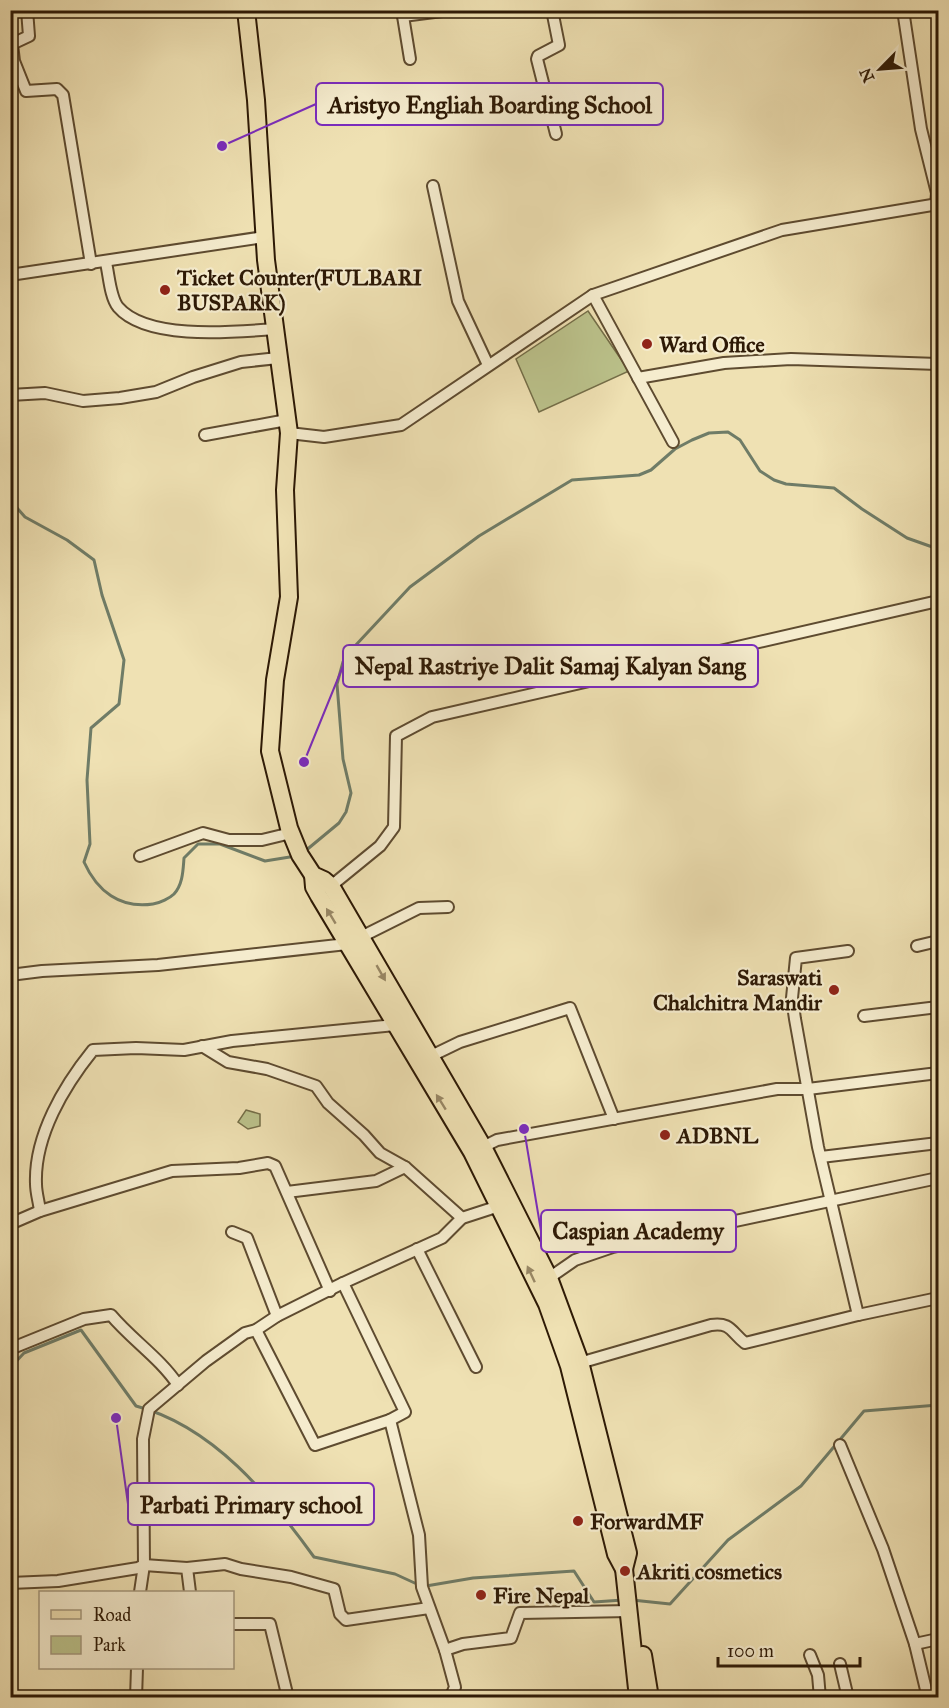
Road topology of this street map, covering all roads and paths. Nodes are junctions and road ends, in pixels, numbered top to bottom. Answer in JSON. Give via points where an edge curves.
{"nodes":[{"id":1,"x":27,"y":10,"type":"edge"},
{"id":2,"x":246,"y":10,"type":"edge"},
{"id":3,"x":450,"y":10,"type":"edge"},
{"id":4,"x":552,"y":10,"type":"edge"},
{"id":5,"x":903,"y":10,"type":"edge"},
{"id":6,"x":402,"y":14,"type":"edge"},
{"id":7,"x":410,"y":59,"type":"dead end"},
{"id":8,"x":556,"y":134,"type":"dead end"},
{"id":9,"x":433,"y":186,"type":"dead end"},
{"id":10,"x":937,"y":204,"type":"edge"},
{"id":11,"x":264,"y":237,"type":"junction"},
{"id":12,"x":106,"y":262,"type":"junction"},
{"id":13,"x":91,"y":264,"type":"junction"},
{"id":14,"x":10,"y":275,"type":"edge"},
{"id":15,"x":593,"y":295,"type":"junction"},
{"id":16,"x":276,"y":329,"type":"junction"},
{"id":17,"x":278,"y":358,"type":"junction"},
{"id":18,"x":939,"y":364,"type":"edge"},
{"id":19,"x":488,"y":365,"type":"junction"},
{"id":20,"x":638,"y":378,"type":"junction"},
{"id":21,"x":10,"y":395,"type":"edge"},
{"id":22,"x":288,"y":427,"type":"junction"},
{"id":23,"x":205,"y":435,"type":"dead end"},
{"id":24,"x":673,"y":442,"type":"dead end"},
{"id":25,"x":939,"y":601,"type":"edge"},
{"id":26,"x":291,"y":833,"type":"junction"},
{"id":27,"x":140,"y":856,"type":"dead end"},
{"id":28,"x":313,"y":875,"type":"junction"},
{"id":29,"x":331,"y":886,"type":"junction"},
{"id":30,"x":448,"y":907,"type":"dead end"},
{"id":31,"x":353,"y":941,"type":"junction"},
{"id":32,"x":939,"y":941,"type":"edge"},
{"id":33,"x":917,"y":946,"type":"dead end"},
{"id":34,"x":848,"y":951,"type":"dead end"},
{"id":35,"x":10,"y":975,"type":"edge"},
{"id":36,"x":939,"y":1007,"type":"edge"},
{"id":37,"x":864,"y":1016,"type":"dead end"},
{"id":38,"x":395,"y":1025,"type":"junction"},
{"id":39,"x":202,"y":1046,"type":"junction"},
{"id":40,"x":429,"y":1057,"type":"junction"},
{"id":41,"x":939,"y":1073,"type":"edge"},
{"id":42,"x":808,"y":1089,"type":"junction"},
{"id":43,"x":614,"y":1119,"type":"junction"},
{"id":44,"x":939,"y":1143,"type":"edge"},
{"id":45,"x":478,"y":1150,"type":"junction"},
{"id":46,"x":821,"y":1157,"type":"junction"},
{"id":47,"x":405,"y":1167,"type":"junction"},
{"id":48,"x":939,"y":1178,"type":"edge"},
{"id":49,"x":287,"y":1192,"type":"junction"},
{"id":50,"x":831,"y":1201,"type":"junction"},
{"id":51,"x":499,"y":1206,"type":"junction"},
{"id":52,"x":40,"y":1211,"type":"junction"},
{"id":53,"x":462,"y":1218,"type":"junction"},
{"id":54,"x":10,"y":1224,"type":"edge"},
{"id":55,"x":232,"y":1232,"type":"dead end"},
{"id":56,"x":417,"y":1249,"type":"junction"},
{"id":57,"x":549,"y":1278,"type":"junction"},
{"id":58,"x":343,"y":1283,"type":"junction"},
{"id":59,"x":330,"y":1291,"type":"junction"},
{"id":60,"x":939,"y":1298,"type":"edge"},
{"id":61,"x":858,"y":1315,"type":"junction"},
{"id":62,"x":277,"y":1316,"type":"junction"},
{"id":63,"x":256,"y":1330,"type":"junction"},
{"id":64,"x":10,"y":1349,"type":"edge"},
{"id":65,"x":574,"y":1364,"type":"junction"},
{"id":66,"x":476,"y":1367,"type":"dead end"},
{"id":67,"x":178,"y":1384,"type":"junction"},
{"id":68,"x":390,"y":1420,"type":"junction"},
{"id":69,"x":840,"y":1445,"type":"dead end"},
{"id":70,"x":144,"y":1565,"type":"junction"},
{"id":71,"x":187,"y":1568,"type":"junction"},
{"id":72,"x":10,"y":1583,"type":"edge"},
{"id":73,"x":140,"y":1591,"type":"edge"},
{"id":74,"x":190,"y":1591,"type":"edge"},
{"id":75,"x":429,"y":1608,"type":"junction"},
{"id":76,"x":630,"y":1609,"type":"junction"},
{"id":77,"x":234,"y":1624,"type":"edge"},
{"id":78,"x":634,"y":1639,"type":"junction"},
{"id":79,"x":939,"y":1639,"type":"edge"},
{"id":80,"x":915,"y":1644,"type":"junction"},
{"id":81,"x":445,"y":1650,"type":"junction"},
{"id":82,"x":810,"y":1655,"type":"dead end"},
{"id":83,"x":840,"y":1664,"type":"dead end"},
{"id":84,"x":136,"y":1669,"type":"edge"},
{"id":85,"x":136,"y":1698,"type":"edge"},
{"id":86,"x":288,"y":1698,"type":"edge"},
{"id":87,"x":446,"y":1698,"type":"edge"},
{"id":88,"x":638,"y":1698,"type":"edge"},
{"id":89,"x":650,"y":1698,"type":"edge"},
{"id":90,"x":820,"y":1698,"type":"edge"},
{"id":91,"x":848,"y":1698,"type":"edge"},
{"id":92,"x":928,"y":1698,"type":"edge"}],
"edges":[{"from":1,"to":13,"type":"street","via":[[28,36],[12,44],[14,61],[26,91],[61,91]]},
{"from":2,"to":11,"type":"main road"},
{"from":3,"to":6,"type":"street"},
{"from":4,"to":8,"type":"street","via":[[559,45],[537,59]]},
{"from":5,"to":10,"type":"street"},
{"from":6,"to":7,"type":"street"},
{"from":9,"to":19,"type":"street","via":[[458,301]]},
{"from":10,"to":15,"type":"street","via":[[782,230]]},
{"from":11,"to":12,"type":"street"},
{"from":11,"to":16,"type":"main road"},
{"from":12,"to":13,"type":"street"},
{"from":12,"to":16,"type":"street","via":[[117,306],[134,321],[208,333]]},
{"from":13,"to":14,"type":"street"},
{"from":15,"to":19,"type":"street"},
{"from":15,"to":20,"type":"street"},
{"from":16,"to":17,"type":"main road"},
{"from":17,"to":21,"type":"street","via":[[241,362],[156,392],[120,398],[83,401],[45,393]]},
{"from":17,"to":22,"type":"main road"},
{"from":18,"to":20,"type":"street","via":[[791,359],[724,363]]},
{"from":19,"to":22,"type":"street","via":[[401,425],[324,436]]},
{"from":20,"to":24,"type":"street"},
{"from":22,"to":23,"type":"street"},
{"from":22,"to":26,"type":"main road","via":[[288,597],[275,680],[270,751]]},
{"from":25,"to":29,"type":"street","via":[[432,717],[396,736],[394,826],[380,846]]},
{"from":26,"to":27,"type":"street","via":[[262,840],[229,840],[203,832]]},
{"from":26,"to":28,"type":"main road"},
{"from":28,"to":29,"type":"main road"},
{"from":31,"to":28,"type":"main road","one_way":true,"via":[[314,887]]},
{"from":29,"to":31,"type":"main road"},
{"from":30,"to":31,"type":"street","via":[[419,908]]},
{"from":31,"to":35,"type":"street","via":[[158,965]]},
{"from":31,"to":38,"type":"main road"},
{"from":31,"to":40,"type":"main road","one_way":true},
{"from":32,"to":33,"type":"street"},
{"from":34,"to":42,"type":"street","via":[[796,958],[792,998]]},
{"from":36,"to":37,"type":"street"},
{"from":38,"to":39,"type":"street"},
{"from":45,"to":38,"type":"main road","one_way":true},
{"from":39,"to":47,"type":"street","via":[[228,1062],[267,1069],[316,1086],[327,1103],[380,1153]]},
{"from":39,"to":52,"type":"street","via":[[184,1050],[93,1050],[73,1075],[40,1144],[35,1184]]},
{"from":40,"to":43,"type":"street","via":[[460,1042],[570,1008]]},
{"from":40,"to":45,"type":"main road"},
{"from":41,"to":42,"type":"street"},
{"from":42,"to":43,"type":"street","via":[[777,1089]]},
{"from":42,"to":46,"type":"street"},
{"from":43,"to":45,"type":"street","via":[[497,1140]]},
{"from":44,"to":46,"type":"street"},
{"from":45,"to":51,"type":"main road"},
{"from":45,"to":57,"type":"main road"},
{"from":46,"to":50,"type":"street"},
{"from":47,"to":49,"type":"street","via":[[376,1181]]},
{"from":47,"to":53,"type":"street"},
{"from":48,"to":50,"type":"street"},
{"from":49,"to":52,"type":"street","via":[[275,1167],[268,1163],[171,1172]]},
{"from":49,"to":59,"type":"street"},
{"from":50,"to":57,"type":"street","via":[[613,1247],[575,1260]]},
{"from":50,"to":61,"type":"street"},
{"from":51,"to":53,"type":"street"},
{"from":65,"to":51,"type":"main road","one_way":true},
{"from":52,"to":54,"type":"street"},
{"from":53,"to":56,"type":"street","via":[[442,1238]]},
{"from":55,"to":62,"type":"street","via":[[247,1238]]},
{"from":56,"to":58,"type":"street"},
{"from":56,"to":66,"type":"street"},
{"from":57,"to":65,"type":"main road"},
{"from":58,"to":59,"type":"street"},
{"from":58,"to":68,"type":"street","via":[[405,1412]]},
{"from":59,"to":62,"type":"street"},
{"from":60,"to":61,"type":"street"},
{"from":61,"to":65,"type":"street","via":[[745,1343],[730,1326],[711,1325]]},
{"from":62,"to":63,"type":"street"},
{"from":63,"to":67,"type":"street","via":[[245,1333]]},
{"from":63,"to":68,"type":"street","via":[[315,1445]]},
{"from":64,"to":67,"type":"street","via":[[84,1318],[111,1315],[166,1367]]},
{"from":65,"to":76,"type":"main road"},
{"from":67,"to":70,"type":"street","via":[[149,1409],[143,1439]]},
{"from":68,"to":75,"type":"street","via":[[419,1535],[422,1587]]},
{"from":69,"to":80,"type":"street","via":[[883,1549]]},
{"from":70,"to":71,"type":"street"},
{"from":70,"to":72,"type":"street","via":[[58,1581]]},
{"from":70,"to":73,"type":"street"},
{"from":71,"to":74,"type":"street"},
{"from":71,"to":75,"type":"street","via":[[225,1564],[291,1576],[334,1589],[340,1614],[346,1620]]},
{"from":75,"to":81,"type":"street"},
{"from":76,"to":78,"type":"main road"},
{"from":76,"to":81,"type":"street","via":[[520,1613],[511,1638]]},
{"from":77,"to":86,"type":"street","via":[[270,1624]]},
{"from":78,"to":88,"type":"main road","via":[[630,1647]]},
{"from":78,"to":89,"type":"main road","via":[[642,1653]]},
{"from":79,"to":80,"type":"street"},
{"from":80,"to":92,"type":"street"},
{"from":81,"to":87,"type":"street","via":[[455,1687]]},
{"from":82,"to":90,"type":"street","via":[[818,1675]]},
{"from":83,"to":91,"type":"street"},
{"from":84,"to":85,"type":"street"}]}
